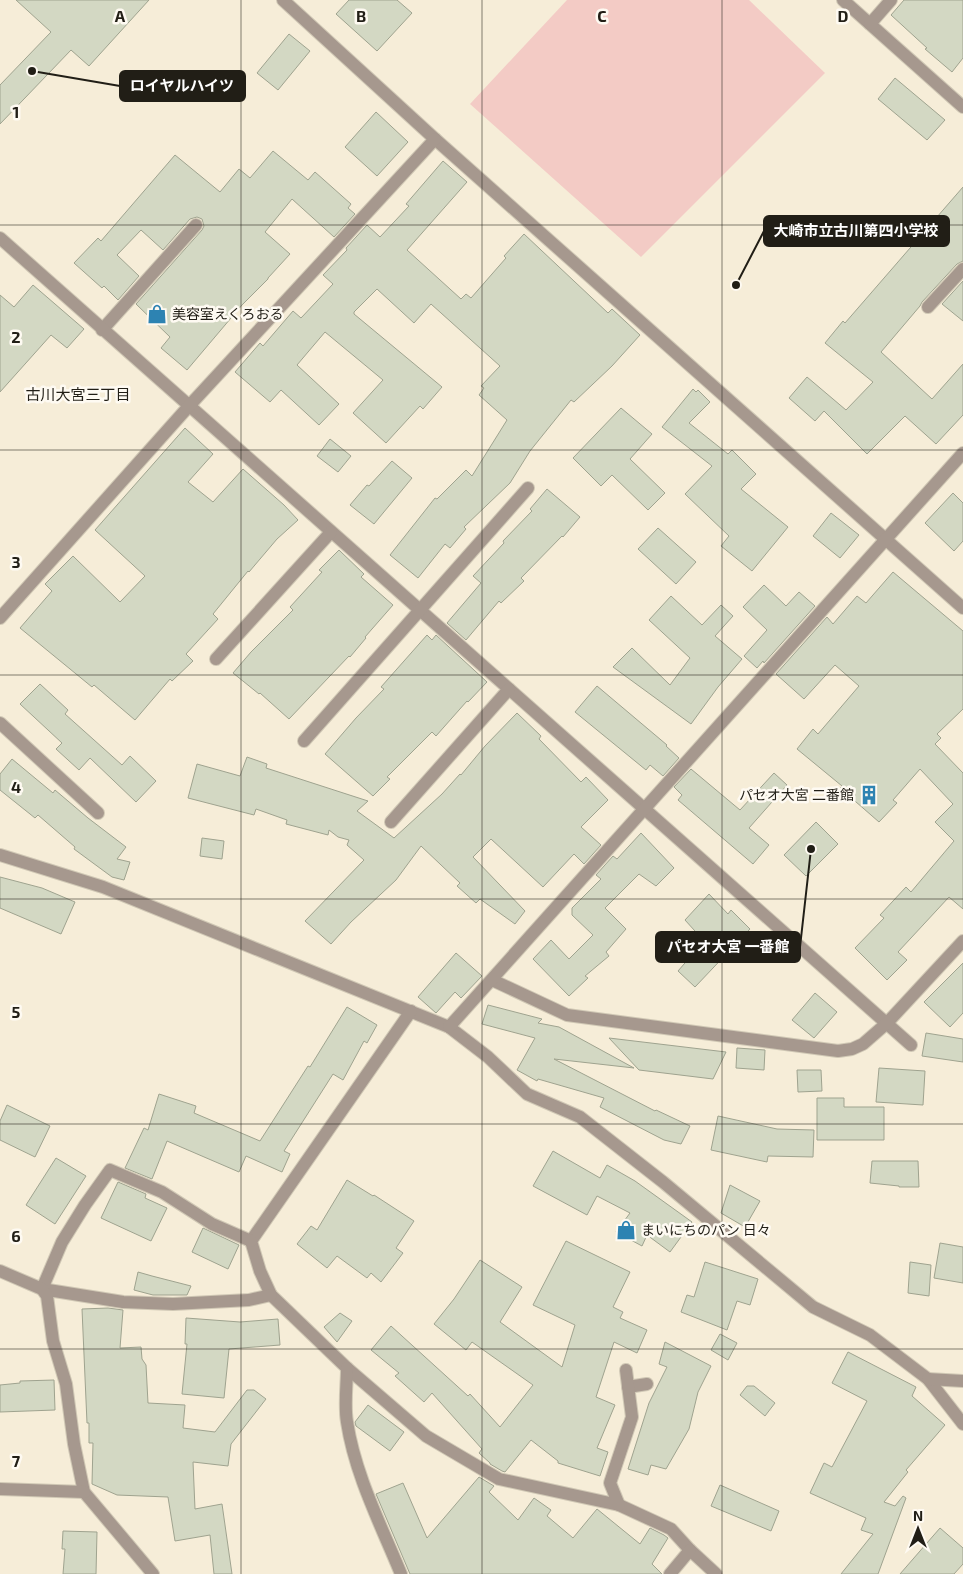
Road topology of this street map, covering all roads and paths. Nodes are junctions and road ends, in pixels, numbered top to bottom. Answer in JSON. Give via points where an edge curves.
{"nodes":[{"id":1,"x":283,"y":0,"type":"edge"},
{"id":2,"x":843,"y":0,"type":"edge"},
{"id":3,"x":891,"y":0,"type":"edge"},
{"id":4,"x":870,"y":24,"type":"junction"},
{"id":5,"x":963,"y":107,"type":"edge"},
{"id":6,"x":435,"y":139,"type":"junction"},
{"id":7,"x":196,"y":225,"type":"dead end"},
{"id":8,"x":0,"y":238,"type":"edge"},
{"id":9,"x":963,"y":269,"type":"edge"},
{"id":10,"x":928,"y":307,"type":"dead end"},
{"id":11,"x":102,"y":330,"type":"junction"},
{"id":12,"x":189,"y":406,"type":"junction"},
{"id":13,"x":963,"y":452,"type":"edge"},
{"id":14,"x":528,"y":488,"type":"dead end"},
{"id":15,"x":331,"y":532,"type":"junction"},
{"id":16,"x":886,"y":539,"type":"junction"},
{"id":17,"x":963,"y":608,"type":"edge"},
{"id":18,"x":420,"y":610,"type":"junction"},
{"id":19,"x":0,"y":618,"type":"edge"},
{"id":20,"x":216,"y":659,"type":"dead end"},
{"id":21,"x":509,"y":689,"type":"junction"},
{"id":22,"x":0,"y":723,"type":"edge"},
{"id":23,"x":304,"y":741,"type":"dead end"},
{"id":24,"x":644,"y":809,"type":"junction"},
{"id":25,"x":98,"y":813,"type":"dead end"},
{"id":26,"x":391,"y":822,"type":"dead end"},
{"id":27,"x":0,"y":855,"type":"edge"},
{"id":28,"x":963,"y":941,"type":"edge"},
{"id":29,"x":492,"y":980,"type":"junction"},
{"id":30,"x":410,"y":1012,"type":"junction"},
{"id":31,"x":887,"y":1024,"type":"junction"},
{"id":32,"x":449,"y":1027,"type":"junction"},
{"id":33,"x":911,"y":1045,"type":"dead end"},
{"id":34,"x":251,"y":1241,"type":"junction"},
{"id":35,"x":0,"y":1271,"type":"edge"},
{"id":36,"x":42,"y":1289,"type":"junction"},
{"id":37,"x":271,"y":1295,"type":"junction"},
{"id":38,"x":347,"y":1368,"type":"junction"},
{"id":39,"x":626,"y":1370,"type":"dead end"},
{"id":40,"x":928,"y":1379,"type":"junction"},
{"id":41,"x":963,"y":1381,"type":"edge"},
{"id":42,"x":648,"y":1384,"type":"dead end"},
{"id":43,"x":628,"y":1388,"type":"junction"},
{"id":44,"x":963,"y":1424,"type":"edge"},
{"id":45,"x":0,"y":1489,"type":"edge"},
{"id":46,"x":84,"y":1492,"type":"junction"},
{"id":47,"x":619,"y":1504,"type":"junction"},
{"id":48,"x":690,"y":1550,"type":"junction"},
{"id":49,"x":154,"y":1574,"type":"edge"},
{"id":50,"x":402,"y":1574,"type":"edge"},
{"id":51,"x":670,"y":1574,"type":"edge"},
{"id":52,"x":716,"y":1574,"type":"edge"}],
"edges":[{"from":1,"to":6,"type":"street"},
{"from":2,"to":4,"type":"street"},
{"from":3,"to":4,"type":"street"},
{"from":4,"to":5,"type":"street"},
{"from":6,"to":12,"type":"street"},
{"from":6,"to":16,"type":"street"},
{"from":7,"to":11,"type":"street"},
{"from":8,"to":11,"type":"street"},
{"from":9,"to":10,"type":"street"},
{"from":11,"to":12,"type":"street"},
{"from":12,"to":15,"type":"street"},
{"from":12,"to":19,"type":"street"},
{"from":13,"to":16,"type":"street"},
{"from":14,"to":18,"type":"street"},
{"from":15,"to":18,"type":"street"},
{"from":15,"to":20,"type":"street"},
{"from":16,"to":17,"type":"street"},
{"from":16,"to":24,"type":"street"},
{"from":18,"to":21,"type":"street"},
{"from":18,"to":23,"type":"street"},
{"from":21,"to":24,"type":"street"},
{"from":21,"to":26,"type":"street"},
{"from":22,"to":25,"type":"street"},
{"from":24,"to":29,"type":"street"},
{"from":24,"to":31,"type":"street"},
{"from":27,"to":30,"type":"street","via":[[103,887]]},
{"from":28,"to":31,"type":"street"},
{"from":29,"to":31,"type":"street","via":[[568,1015],[838,1051],[863,1044]]},
{"from":29,"to":32,"type":"street"},
{"from":30,"to":32,"type":"street"},
{"from":30,"to":34,"type":"street"},
{"from":31,"to":33,"type":"street"},
{"from":32,"to":40,"type":"street","via":[[488,1057],[527,1094],[580,1117],[813,1307],[870,1335]]},
{"from":34,"to":36,"type":"street","via":[[212,1224],[162,1192],[110,1170],[62,1242]]},
{"from":34,"to":37,"type":"street"},
{"from":35,"to":36,"type":"street"},
{"from":36,"to":37,"type":"street","via":[[123,1302],[173,1304],[249,1300]]},
{"from":36,"to":46,"type":"street","via":[[50,1305],[53,1341],[66,1384]]},
{"from":37,"to":38,"type":"street"},
{"from":38,"to":47,"type":"street","via":[[426,1436],[499,1479]]},
{"from":38,"to":50,"type":"street","via":[[347,1420],[354,1453],[365,1488]]},
{"from":39,"to":43,"type":"street"},
{"from":40,"to":41,"type":"street"},
{"from":40,"to":44,"type":"street"},
{"from":42,"to":43,"type":"street"},
{"from":43,"to":47,"type":"street","via":[[632,1417],[610,1483]]},
{"from":45,"to":46,"type":"street"},
{"from":46,"to":49,"type":"street"},
{"from":47,"to":48,"type":"street","via":[[671,1529]]},
{"from":48,"to":51,"type":"street"},
{"from":48,"to":52,"type":"street"}]}
